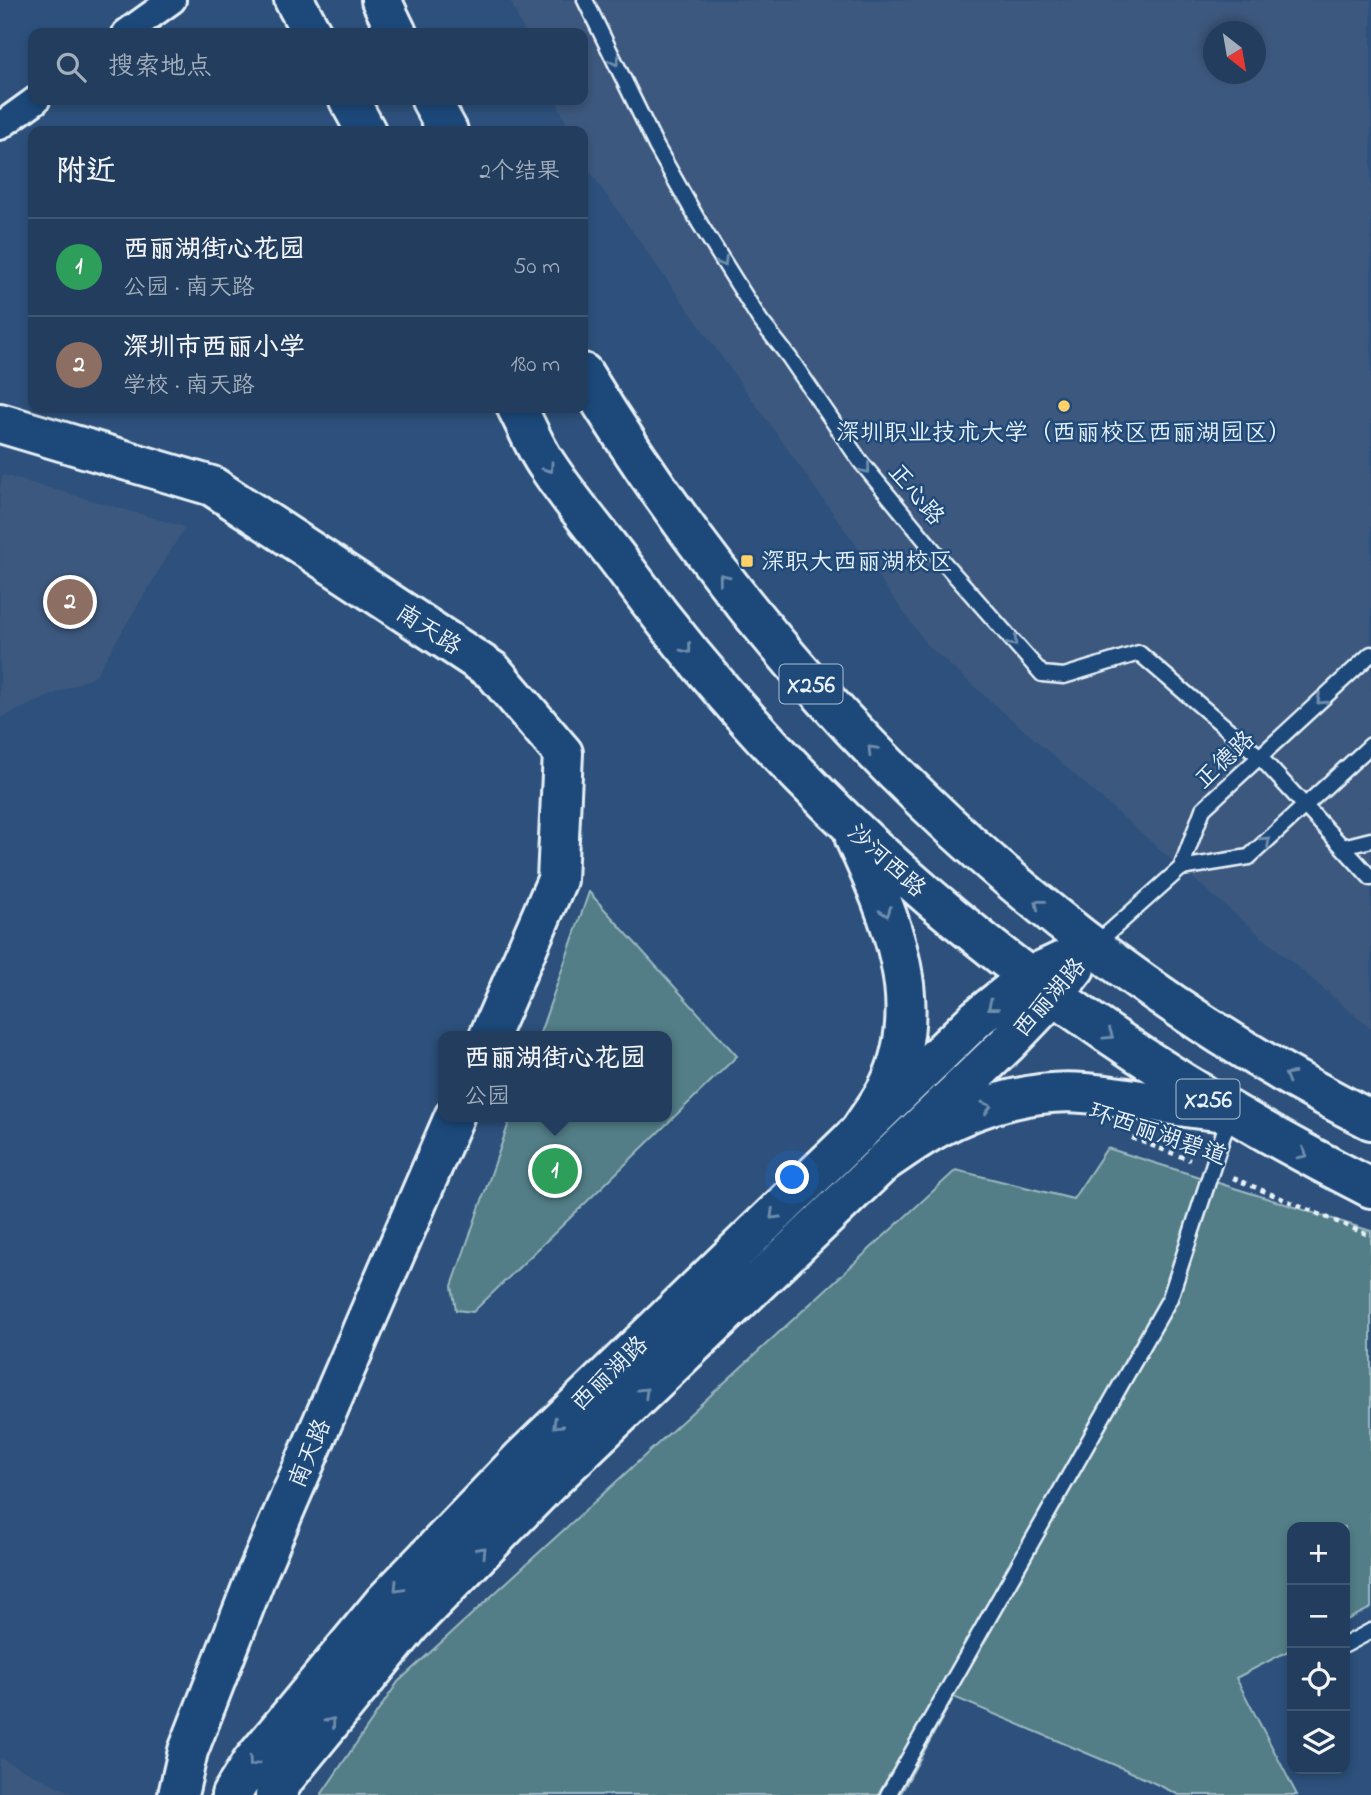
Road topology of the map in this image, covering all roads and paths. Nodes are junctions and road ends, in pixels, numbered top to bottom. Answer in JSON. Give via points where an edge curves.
{"nodes":[{"id":1,"x":172,"y":0,"type":"edge"},
{"id":2,"x":294,"y":0,"type":"edge"},
{"id":3,"x":381,"y":0,"type":"edge"},
{"id":4,"x":585,"y":0,"type":"edge"},
{"id":5,"x":134,"y":28,"type":"edge"},
{"id":6,"x":309,"y":28,"type":"edge"},
{"id":7,"x":395,"y":28,"type":"edge"},
{"id":8,"x":29,"y":105,"type":"edge"},
{"id":9,"x":352,"y":105,"type":"edge"},
{"id":10,"x":434,"y":105,"type":"edge"},
{"id":11,"x":0,"y":126,"type":"edge"},
{"id":12,"x":363,"y":126,"type":"edge"},
{"id":13,"x":445,"y":126,"type":"edge"},
{"id":14,"x":588,"y":381,"type":"edge"},
{"id":15,"x":520,"y":413,"type":"edge"},
{"id":16,"x":0,"y":423,"type":"edge"},
{"id":17,"x":1371,"y":654,"type":"edge"},
{"id":18,"x":1371,"y":745,"type":"edge"},
{"id":19,"x":1259,"y":757,"type":"junction"},
{"id":20,"x":1306,"y":805,"type":"junction"},
{"id":21,"x":850,"y":827,"type":"junction"},
{"id":22,"x":1371,"y":840,"type":"edge"},
{"id":23,"x":1343,"y":847,"type":"junction"},
{"id":24,"x":1181,"y":868,"type":"junction"},
{"id":25,"x":1371,"y":878,"type":"edge"},
{"id":26,"x":1092,"y":947,"type":"junction"},
{"id":27,"x":1041,"y":987,"type":"junction"},
{"id":28,"x":491,"y":1031,"type":"edge"},
{"id":29,"x":1231,"y":1112,"type":"junction"},
{"id":30,"x":1371,"y":1120,"type":"edge"},
{"id":31,"x":452,"y":1122,"type":"edge"},
{"id":32,"x":858,"y":1134,"type":"junction"},
{"id":33,"x":1125,"y":1135,"type":"dead end"},
{"id":34,"x":884,"y":1162,"type":"junction"},
{"id":35,"x":1212,"y":1169,"type":"junction"},
{"id":36,"x":1371,"y":1188,"type":"edge"},
{"id":37,"x":1371,"y":1236,"type":"edge"},
{"id":38,"x":1371,"y":1631,"type":"edge"},
{"id":39,"x":1350,"y":1642,"type":"edge"},
{"id":40,"x":178,"y":1795,"type":"edge"},
{"id":41,"x":232,"y":1795,"type":"edge"},
{"id":42,"x":275,"y":1795,"type":"edge"},
{"id":43,"x":888,"y":1795,"type":"edge"}],
"edges":[{"from":1,"to":5,"type":"street"},
{"from":2,"to":6,"type":"main road"},
{"from":3,"to":7,"type":"main road"},
{"from":4,"to":19,"type":"lane","name":"正心路","one_way":true,"via":[[656,146],[752,309],[860,461],[1042,674],[1064,676],[1139,653]]},
{"from":8,"to":11,"type":"street"},
{"from":9,"to":12,"type":"main road"},
{"from":10,"to":13,"type":"main road"},
{"from":26,"to":14,"type":"main road","number":"X256","one_way":true,"via":[[965,840],[899,777],[773,641],[660,494]]},
{"from":15,"to":21,"type":"main road","name":"沙河西路","number":"X256","one_way":true,"via":[[546,464],[658,613],[782,759]]},
{"from":16,"to":28,"type":"main road","name":"南天路","via":[[212,486],[493,671],[563,753],[557,880]]},
{"from":17,"to":19,"type":"lane","name":"正德路","one_way":true},
{"from":18,"to":20,"type":"lane"},
{"from":19,"to":20,"type":"lane","name":"正心路"},
{"from":19,"to":24,"type":"lane","name":"正德路","via":[[1203,809]]},
{"from":20,"to":23,"type":"lane","name":"正心路"},
{"from":24,"to":20,"type":"lane","one_way":true,"via":[[1249,857]]},
{"from":21,"to":27,"type":"main road","name":"沙河西路","number":"X256","via":[[966,929]]},
{"from":21,"to":32,"type":"main road","one_way":true,"via":[[897,943],[906,993],[904,1041],[888,1088]]},
{"from":22,"to":23,"type":"lane"},
{"from":23,"to":25,"type":"lane","name":"正心路"},
{"from":24,"to":26,"type":"lane"},
{"from":26,"to":27,"type":"main road","name":"西丽湖路"},
{"from":30,"to":26,"type":"main road","number":"X256","one_way":true,"via":[[1214,1032]]},
{"from":27,"to":29,"type":"main road","name":"沙河西路","number":"X256","one_way":true},
{"from":27,"to":32,"type":"main road","name":"西丽湖路","one_way":true,"via":[[977,1018]]},
{"from":27,"to":34,"type":"main road","name":"西丽湖路"},
{"from":34,"to":29,"type":"main road","one_way":true,"via":[[937,1127],[982,1108],[1033,1095],[1081,1092]]},
{"from":29,"to":35,"type":"lane"},
{"from":29,"to":36,"type":"main road","name":"沙河西路","number":"X256","one_way":true},
{"from":31,"to":40,"type":"main road","name":"南天路","via":[[257,1574],[188,1751]]},
{"from":32,"to":41,"type":"main road","name":"西丽湖路","one_way":true,"via":[[522,1458],[383,1603],[252,1762]]},
{"from":33,"to":35,"type":"path","name":"环西丽湖碧道"},
{"from":42,"to":34,"type":"main road","name":"西丽湖路","one_way":true,"via":[[411,1624],[549,1483]]},
{"from":35,"to":37,"type":"path","name":"环西丽湖碧道"},
{"from":35,"to":43,"type":"lane","via":[[1170,1297]]},
{"from":38,"to":39,"type":"lane"}]}
